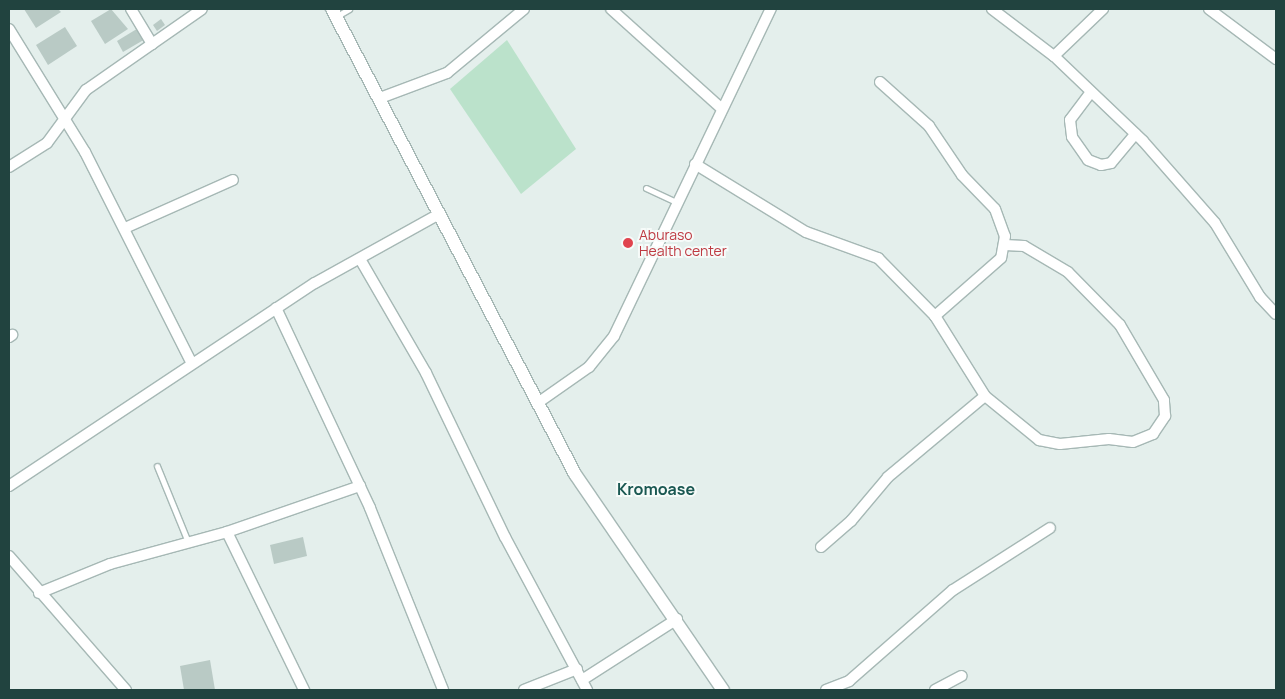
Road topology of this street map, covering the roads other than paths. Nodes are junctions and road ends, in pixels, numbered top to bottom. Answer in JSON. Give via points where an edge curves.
{"nodes":[{"id":1,"x":131,"y":9,"type":"edge"},
{"id":2,"x":202,"y":9,"type":"edge"},
{"id":3,"x":348,"y":9,"type":"edge"},
{"id":4,"x":524,"y":9,"type":"edge"},
{"id":5,"x":611,"y":9,"type":"edge"},
{"id":6,"x":771,"y":9,"type":"edge"},
{"id":7,"x":992,"y":9,"type":"edge"},
{"id":8,"x":1103,"y":9,"type":"edge"},
{"id":9,"x":1209,"y":9,"type":"edge"},
{"id":10,"x":334,"y":12,"type":"edge"},
{"id":11,"x":9,"y":29,"type":"edge"},
{"id":12,"x":152,"y":44,"type":"junction"},
{"id":13,"x":1054,"y":56,"type":"junction"},
{"id":14,"x":1276,"y":59,"type":"edge"},
{"id":15,"x":880,"y":82,"type":"dead end"},
{"id":16,"x":1091,"y":92,"type":"junction"},
{"id":17,"x":380,"y":98,"type":"junction"},
{"id":18,"x":721,"y":108,"type":"junction"},
{"id":19,"x":64,"y":115,"type":"junction"},
{"id":20,"x":1135,"y":134,"type":"junction"},
{"id":21,"x":695,"y":164,"type":"junction"},
{"id":22,"x":9,"y":167,"type":"edge"},
{"id":23,"x":233,"y":180,"type":"dead end"},
{"id":24,"x":646,"y":188,"type":"dead end"},
{"id":25,"x":678,"y":203,"type":"junction"},
{"id":26,"x":439,"y":214,"type":"junction"},
{"id":27,"x":126,"y":228,"type":"junction"},
{"id":28,"x":1005,"y":245,"type":"junction"},
{"id":29,"x":360,"y":259,"type":"junction"},
{"id":30,"x":276,"y":308,"type":"junction"},
{"id":31,"x":1276,"y":314,"type":"edge"},
{"id":32,"x":935,"y":316,"type":"junction"},
{"id":33,"x":191,"y":362,"type":"junction"},
{"id":34,"x":985,"y":396,"type":"junction"},
{"id":35,"x":539,"y":402,"type":"junction"},
{"id":36,"x":157,"y":466,"type":"dead end"},
{"id":37,"x":9,"y":486,"type":"edge"},
{"id":38,"x":360,"y":486,"type":"junction"},
{"id":39,"x":1050,"y":528,"type":"dead end"},
{"id":40,"x":227,"y":532,"type":"junction"},
{"id":41,"x":188,"y":543,"type":"junction"},
{"id":42,"x":821,"y":547,"type":"dead end"},
{"id":43,"x":9,"y":556,"type":"edge"},
{"id":44,"x":39,"y":592,"type":"junction"},
{"id":45,"x":677,"y":619,"type":"junction"},
{"id":46,"x":576,"y":669,"type":"junction"},
{"id":47,"x":962,"y":676,"type":"dead end"},
{"id":48,"x":582,"y":680,"type":"junction"},
{"id":49,"x":126,"y":690,"type":"edge"},
{"id":50,"x":304,"y":690,"type":"edge"},
{"id":51,"x":443,"y":690,"type":"edge"},
{"id":52,"x":524,"y":690,"type":"edge"},
{"id":53,"x":587,"y":690,"type":"edge"},
{"id":54,"x":723,"y":690,"type":"edge"},
{"id":55,"x":829,"y":690,"type":"edge"},
{"id":56,"x":935,"y":690,"type":"edge"}],
"edges":[{"from":1,"to":12,"type":"street"},
{"from":2,"to":12,"type":"street"},
{"from":3,"to":10,"type":"lane"},
{"from":4,"to":17,"type":"street","via":[[447,73]]},
{"from":5,"to":18,"type":"street"},
{"from":6,"to":18,"type":"street"},
{"from":7,"to":13,"type":"street"},
{"from":8,"to":13,"type":"street"},
{"from":9,"to":14,"type":"street"},
{"from":10,"to":17,"type":"street"},
{"from":11,"to":19,"type":"street"},
{"from":12,"to":19,"type":"street","via":[[86,90]]},
{"from":13,"to":16,"type":"street"},
{"from":15,"to":28,"type":"street","via":[[929,126],[962,175],[995,209]]},
{"from":16,"to":20,"type":"street"},
{"from":16,"to":20,"type":"street","via":[[1070,120],[1072,137],[1088,160],[1111,163]]},
{"from":17,"to":26,"type":"street"},
{"from":18,"to":21,"type":"street"},
{"from":19,"to":22,"type":"street","via":[[47,143]]},
{"from":19,"to":27,"type":"street"},
{"from":20,"to":31,"type":"street","via":[[1215,223],[1260,297]]},
{"from":21,"to":25,"type":"street"},
{"from":21,"to":32,"type":"street","via":[[806,232],[872,254]]},
{"from":23,"to":27,"type":"street"},
{"from":24,"to":25,"type":"lane"},
{"from":25,"to":35,"type":"street","via":[[614,336],[583,372]]},
{"from":26,"to":29,"type":"street"},
{"from":26,"to":35,"type":"street"},
{"from":27,"to":33,"type":"street"},
{"from":28,"to":32,"type":"street","via":[[1001,258],[989,271]]},
{"from":28,"to":34,"type":"street","via":[[1024,246],[1090,290],[1145,363],[1164,400],[1165,416],[1160,428],[1144,442],[1047,443]]},
{"from":29,"to":30,"type":"street"},
{"from":29,"to":46,"type":"street","via":[[426,372],[505,537]]},
{"from":30,"to":33,"type":"street"},
{"from":30,"to":38,"type":"street"},
{"from":32,"to":34,"type":"street"},
{"from":33,"to":37,"type":"street"},
{"from":34,"to":42,"type":"street","via":[[888,477],[852,521]]},
{"from":35,"to":45,"type":"street","via":[[574,474]]},
{"from":36,"to":41,"type":"lane"},
{"from":38,"to":40,"type":"street"},
{"from":38,"to":51,"type":"street"},
{"from":39,"to":55,"type":"street","via":[[953,590],[849,681]]},
{"from":40,"to":41,"type":"street"},
{"from":40,"to":50,"type":"street"},
{"from":41,"to":44,"type":"street","via":[[110,564]]},
{"from":43,"to":44,"type":"street"},
{"from":44,"to":49,"type":"street"},
{"from":45,"to":48,"type":"street"},
{"from":45,"to":54,"type":"street"},
{"from":46,"to":48,"type":"street"},
{"from":46,"to":52,"type":"street"},
{"from":47,"to":56,"type":"street"},
{"from":48,"to":53,"type":"street"}]}
